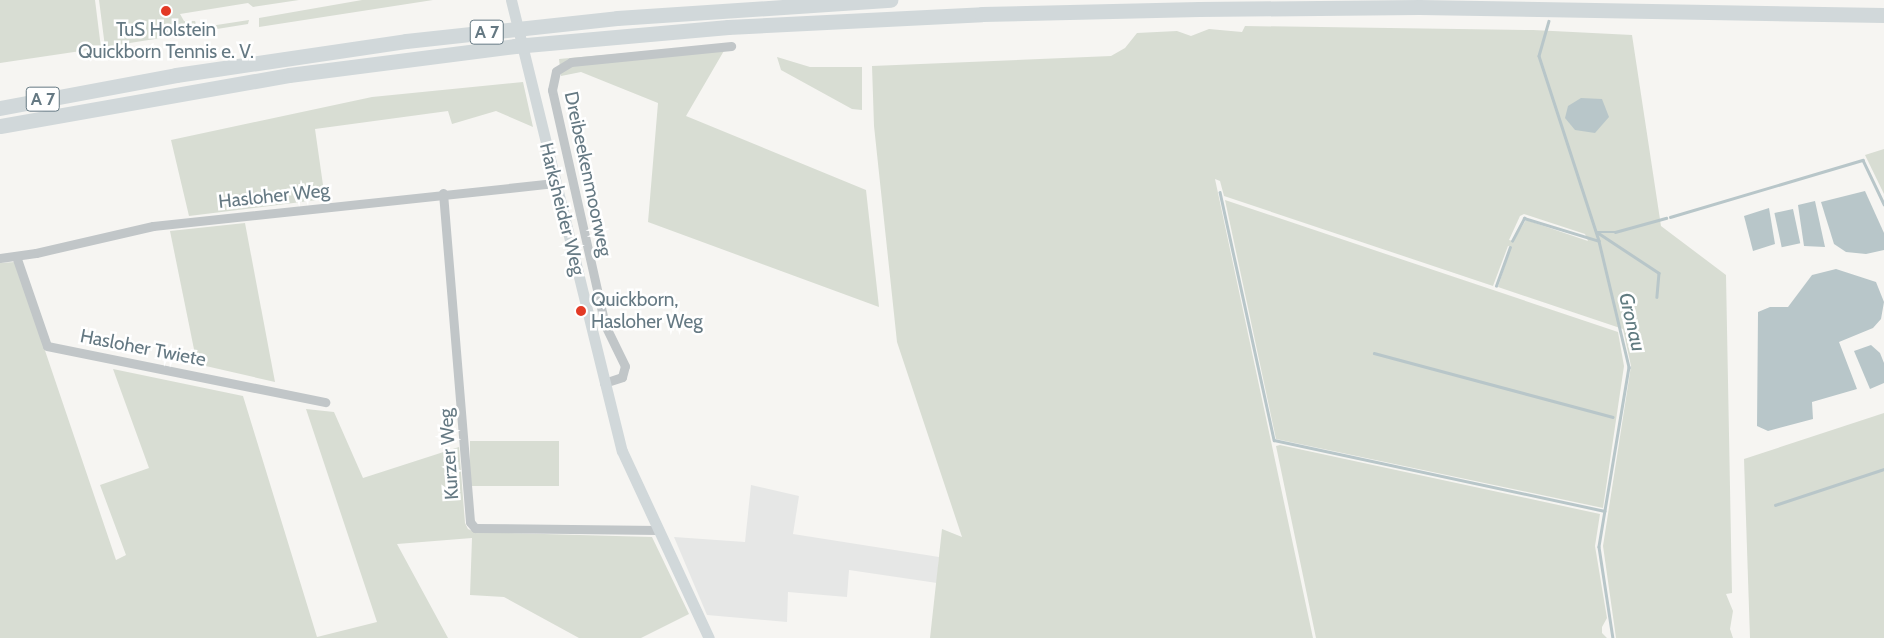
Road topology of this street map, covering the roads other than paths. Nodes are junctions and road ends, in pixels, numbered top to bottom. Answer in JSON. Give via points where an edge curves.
{"nodes":[{"id":1,"x":511,"y":0,"type":"edge"},
{"id":2,"x":890,"y":0,"type":"edge"},
{"id":3,"x":1884,"y":16,"type":"edge"},
{"id":4,"x":731,"y":46,"type":"dead end"},
{"id":5,"x":0,"y":108,"type":"edge"},
{"id":6,"x":32,"y":120,"type":"junction"},
{"id":7,"x":0,"y":126,"type":"edge"},
{"id":8,"x":0,"y":134,"type":"edge"},
{"id":9,"x":555,"y":183,"type":"junction"},
{"id":10,"x":443,"y":193,"type":"junction"},
{"id":11,"x":16,"y":256,"type":"junction"},
{"id":12,"x":0,"y":258,"type":"edge"},
{"id":13,"x":604,"y":383,"type":"junction"},
{"id":14,"x":325,"y":402,"type":"dead end"},
{"id":15,"x":658,"y":530,"type":"junction"},
{"id":16,"x":710,"y":638,"type":"edge"}],
"edges":[{"from":1,"to":9,"type":"main road","name":"Harksheider Weg"},
{"from":2,"to":5,"type":"highway","number":"A 7","via":[[617,18],[406,41],[176,75]]},
{"from":3,"to":6,"type":"highway","number":"A 7","via":[[1420,7],[1001,14],[758,25],[618,35],[399,60],[248,80]]},
{"from":4,"to":13,"type":"street","name":"Dreibeekenmoorweg","via":[[571,62],[556,71],[552,90],[605,325],[625,366],[622,377]]},
{"from":6,"to":7,"type":"highway","number":"A 7"},
{"from":6,"to":8,"type":"highway","via":[[18,131]]},
{"from":9,"to":10,"type":"street","name":"Hasloher Weg"},
{"from":9,"to":13,"type":"main road","name":"Harksheider Weg"},
{"from":10,"to":11,"type":"street","name":"Hasloher Weg","via":[[153,226]]},
{"from":10,"to":15,"type":"street","name":"Kurzer Weg","via":[[470,522],[474,528]]},
{"from":11,"to":12,"type":"street","name":"Hasloher Weg"},
{"from":11,"to":14,"type":"street","name":"Hasloher Twiete","via":[[47,346]]},
{"from":13,"to":15,"type":"main road","name":"Harksheider Weg","via":[[622,451]]},
{"from":15,"to":16,"type":"main road","name":"Harksheider Weg"}]}
